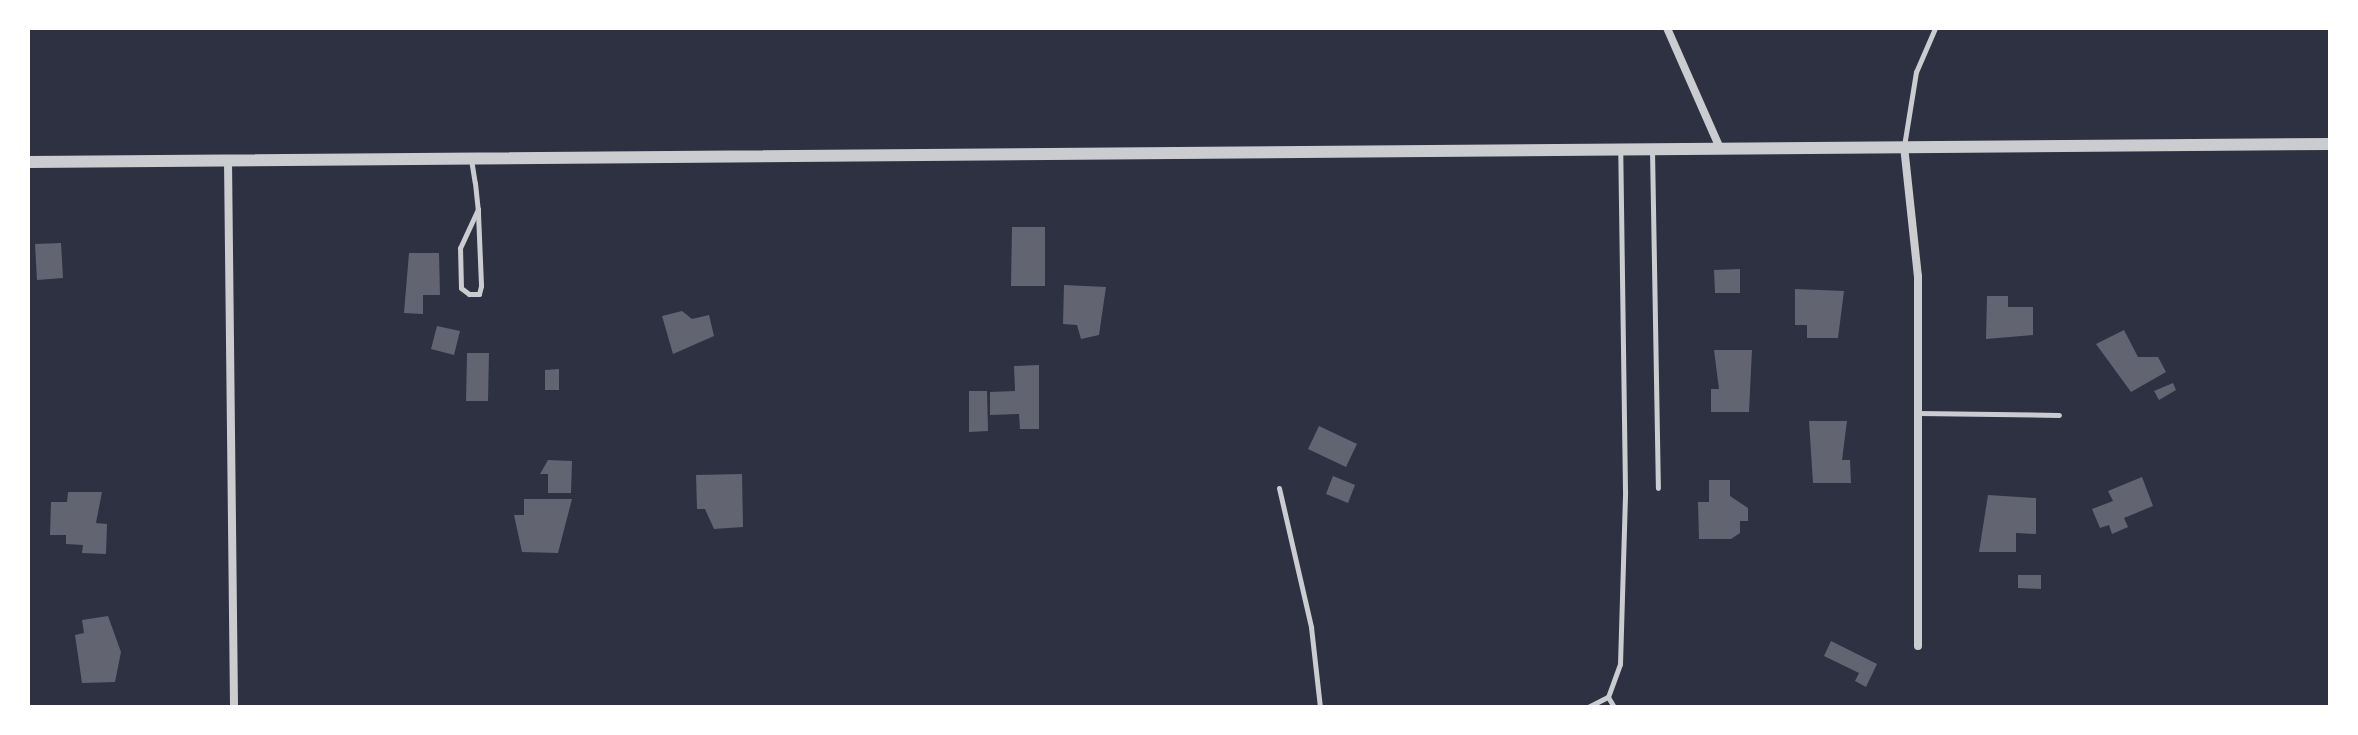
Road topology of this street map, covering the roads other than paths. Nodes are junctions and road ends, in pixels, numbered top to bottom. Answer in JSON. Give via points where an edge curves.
{"nodes":[{"id":1,"x":1667,"y":28,"type":"edge"},
{"id":2,"x":1935,"y":28,"type":"edge"},
{"id":3,"x":2330,"y":144,"type":"edge"},
{"id":4,"x":1904,"y":146,"type":"junction"},
{"id":5,"x":1720,"y":148,"type":"junction"},
{"id":6,"x":1620,"y":149,"type":"junction"},
{"id":7,"x":1652,"y":149,"type":"junction"},
{"id":8,"x":471,"y":158,"type":"junction"},
{"id":9,"x":228,"y":160,"type":"junction"},
{"id":10,"x":28,"y":162,"type":"edge"},
{"id":11,"x":478,"y":209,"type":"junction"},
{"id":12,"x":1917,"y":413,"type":"junction"},
{"id":13,"x":2059,"y":415,"type":"dead end"},
{"id":14,"x":1279,"y":488,"type":"dead end"},
{"id":15,"x":1658,"y":488,"type":"dead end"},
{"id":16,"x":1918,"y":646,"type":"dead end"},
{"id":17,"x":1608,"y":697,"type":"junction"},
{"id":18,"x":234,"y":707,"type":"edge"},
{"id":19,"x":1320,"y":707,"type":"edge"},
{"id":20,"x":1588,"y":707,"type":"edge"},
{"id":21,"x":1614,"y":707,"type":"edge"}],
"edges":[{"from":1,"to":5,"type":"street"},
{"from":2,"to":4,"type":"lane","via":[[1916,72]]},
{"from":3,"to":4,"type":"street"},
{"from":4,"to":5,"type":"street"},
{"from":4,"to":12,"type":"street","via":[[1918,276]]},
{"from":5,"to":7,"type":"street"},
{"from":6,"to":7,"type":"street"},
{"from":6,"to":8,"type":"street"},
{"from":6,"to":17,"type":"lane","via":[[1625,491],[1620,664]]},
{"from":7,"to":15,"type":"lane"},
{"from":8,"to":9,"type":"street"},
{"from":8,"to":11,"type":"lane"},
{"from":9,"to":10,"type":"street"},
{"from":9,"to":18,"type":"street"},
{"from":11,"to":11,"type":"lane","via":[[481,286],[479,294],[469,294],[461,288],[460,248]]},
{"from":12,"to":13,"type":"lane"},
{"from":12,"to":16,"type":"street"},
{"from":14,"to":19,"type":"lane","via":[[1311,627]]},
{"from":17,"to":20,"type":"lane"},
{"from":17,"to":21,"type":"lane"}]}
